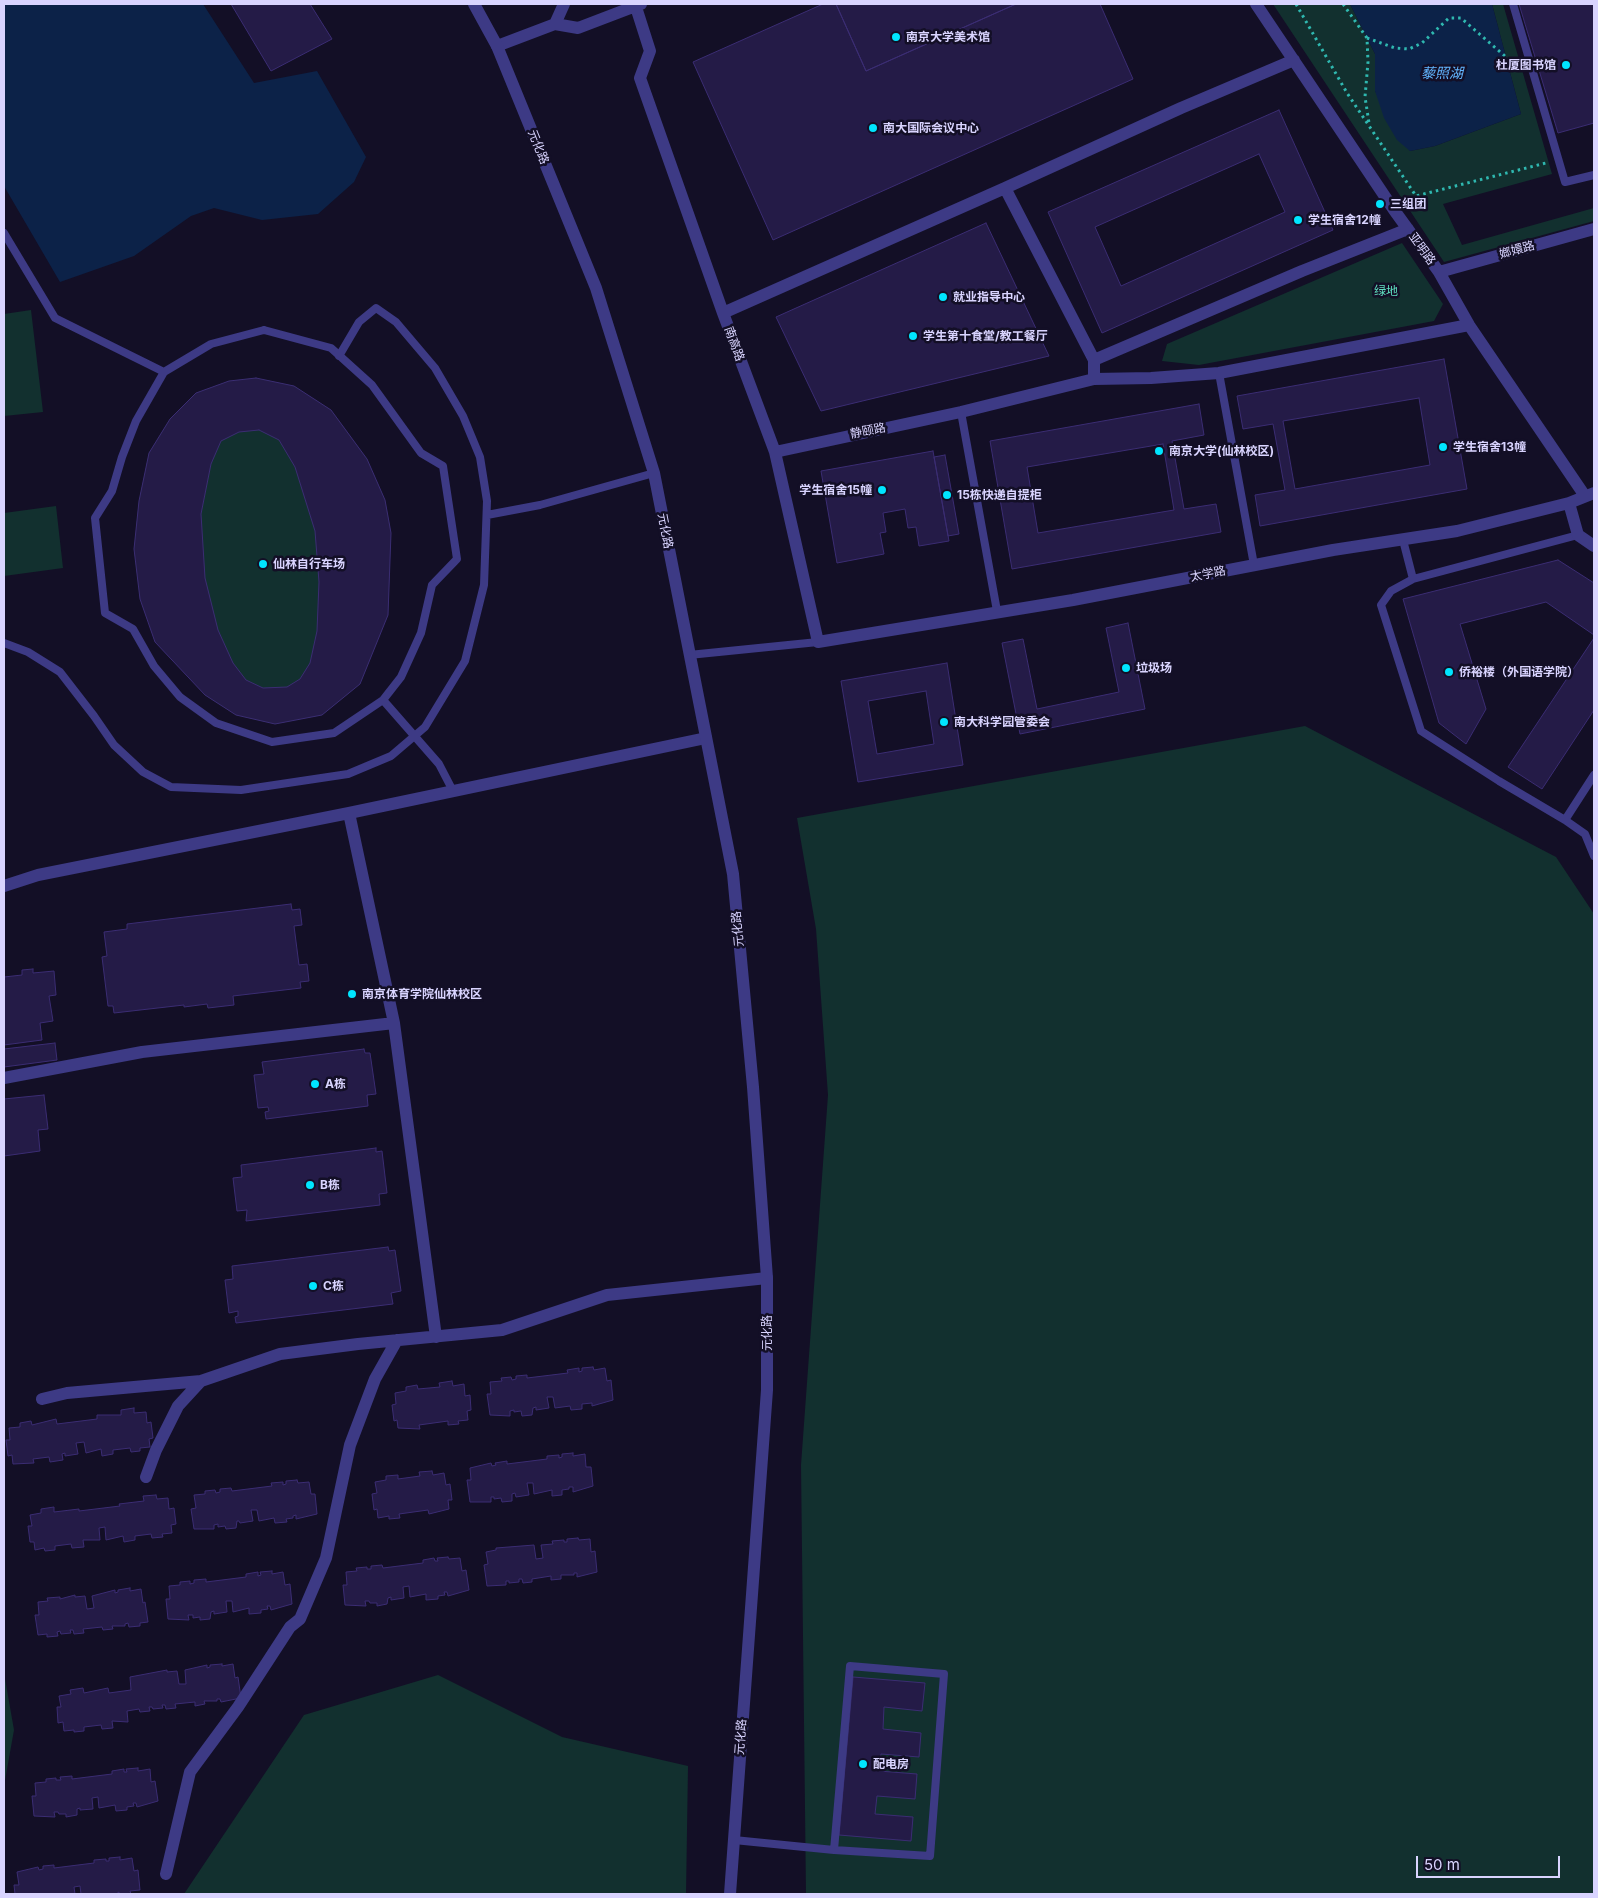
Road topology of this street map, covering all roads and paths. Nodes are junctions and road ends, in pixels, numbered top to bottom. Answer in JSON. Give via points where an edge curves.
{"nodes":[{"id":1,"x":474,"y":4,"type":"edge"},
{"id":2,"x":564,"y":4,"type":"edge"},
{"id":3,"x":637,"y":4,"type":"edge"},
{"id":4,"x":1256,"y":4,"type":"edge"},
{"id":5,"x":1296,"y":4,"type":"edge"},
{"id":6,"x":1344,"y":4,"type":"edge"},
{"id":7,"x":1513,"y":4,"type":"edge"},
{"id":8,"x":556,"y":24,"type":"junction"},
{"id":9,"x":1367,"y":38,"type":"junction"},
{"id":10,"x":497,"y":46,"type":"junction"},
{"id":11,"x":1506,"y":57,"type":"dead end"},
{"id":12,"x":1294,"y":60,"type":"junction"},
{"id":13,"x":1369,"y":124,"type":"junction"},
{"id":14,"x":1558,"y":160,"type":"junction"},
{"id":15,"x":1594,"y":175,"type":"edge"},
{"id":16,"x":1005,"y":188,"type":"junction"},
{"id":17,"x":1408,"y":229,"type":"junction"},
{"id":18,"x":1594,"y":229,"type":"edge"},
{"id":19,"x":4,"y":233,"type":"edge"},
{"id":20,"x":1439,"y":272,"type":"junction"},
{"id":21,"x":723,"y":313,"type":"junction"},
{"id":22,"x":1469,"y":325,"type":"junction"},
{"id":23,"x":339,"y":356,"type":"junction"},
{"id":24,"x":1094,"y":360,"type":"junction"},
{"id":25,"x":164,"y":372,"type":"junction"},
{"id":26,"x":1219,"y":373,"type":"junction"},
{"id":27,"x":1094,"y":379,"type":"junction"},
{"id":28,"x":961,"y":412,"type":"junction"},
{"id":29,"x":775,"y":452,"type":"junction"},
{"id":30,"x":654,"y":473,"type":"junction"},
{"id":31,"x":1589,"y":495,"type":"edge"},
{"id":32,"x":1569,"y":503,"type":"junction"},
{"id":33,"x":487,"y":515,"type":"junction"},
{"id":34,"x":1578,"y":535,"type":"junction"},
{"id":35,"x":1403,"y":540,"type":"junction"},
{"id":36,"x":1594,"y":546,"type":"edge"},
{"id":37,"x":1254,"y":566,"type":"junction"},
{"id":38,"x":1413,"y":579,"type":"junction"},
{"id":39,"x":998,"y":611,"type":"junction"},
{"id":40,"x":818,"y":642,"type":"junction"},
{"id":41,"x":4,"y":643,"type":"edge"},
{"id":42,"x":689,"y":655,"type":"junction"},
{"id":43,"x":383,"y":700,"type":"junction"},
{"id":44,"x":414,"y":736,"type":"junction"},
{"id":45,"x":706,"y":738,"type":"junction"},
{"id":46,"x":1594,"y":775,"type":"edge"},
{"id":47,"x":452,"y":791,"type":"junction"},
{"id":48,"x":349,"y":813,"type":"junction"},
{"id":49,"x":1565,"y":820,"type":"junction"},
{"id":50,"x":1594,"y":856,"type":"edge"},
{"id":51,"x":4,"y":886,"type":"edge"},
{"id":52,"x":394,"y":1023,"type":"junction"},
{"id":53,"x":4,"y":1078,"type":"edge"},
{"id":54,"x":767,"y":1278,"type":"junction"},
{"id":55,"x":436,"y":1337,"type":"junction"},
{"id":56,"x":397,"y":1340,"type":"junction"},
{"id":57,"x":201,"y":1381,"type":"junction"},
{"id":58,"x":42,"y":1399,"type":"dead end"},
{"id":59,"x":146,"y":1477,"type":"dead end"},
{"id":60,"x":734,"y":1840,"type":"junction"},
{"id":61,"x":834,"y":1850,"type":"junction"},
{"id":62,"x":166,"y":1874,"type":"dead end"},
{"id":63,"x":730,"y":1894,"type":"edge"}],
"edges":[{"from":1,"to":10,"type":"street","name":"元化路"},
{"from":2,"to":8,"type":"street"},
{"from":3,"to":8,"type":"street","via":[[578,28]]},
{"from":3,"to":21,"type":"street","name":"南高路","via":[[650,51],[640,78]]},
{"from":4,"to":12,"type":"street","name":"亚明路"},
{"from":5,"to":13,"type":"path","via":[[1347,93]]},
{"from":6,"to":9,"type":"path"},
{"from":7,"to":14,"type":"lane"},
{"from":8,"to":10,"type":"street"},
{"from":9,"to":11,"type":"path","via":[[1395,48],[1410,49],[1422,43],[1449,18],[1462,18]]},
{"from":9,"to":13,"type":"path","via":[[1365,97]]},
{"from":10,"to":30,"type":"street","name":"元化路","via":[[596,288]]},
{"from":12,"to":16,"type":"street"},
{"from":12,"to":17,"type":"street","name":"亚明路"},
{"from":13,"to":14,"type":"path","via":[[1416,196]]},
{"from":14,"to":15,"type":"lane","via":[[1565,182]]},
{"from":16,"to":21,"type":"street"},
{"from":16,"to":24,"type":"street"},
{"from":17,"to":20,"type":"street","name":"亚明路"},
{"from":17,"to":24,"type":"street"},
{"from":18,"to":20,"type":"street","name":"嫏嬛路"},
{"from":19,"to":25,"type":"lane","via":[[55,318]]},
{"from":20,"to":22,"type":"street","name":"亚明路"},
{"from":21,"to":29,"type":"street","name":"南高路"},
{"from":22,"to":26,"type":"street","name":"静颐路"},
{"from":22,"to":31,"type":"street","name":"亚明路"},
{"from":23,"to":25,"type":"lane","via":[[331,348],[264,330],[211,344]]},
{"from":23,"to":33,"type":"lane","via":[[359,322],[376,308],[396,322],[435,368],[463,416],[480,457]]},
{"from":23,"to":43,"type":"lane","via":[[372,385],[421,453],[443,466],[458,559],[432,585],[421,633],[401,677]]},
{"from":24,"to":27,"type":"street"},
{"from":25,"to":43,"type":"lane","via":[[136,420],[112,491],[95,518],[105,613],[133,629],[154,666],[180,697],[216,723],[272,742],[334,733]]},
{"from":26,"to":27,"type":"street","name":"静颐路"},
{"from":26,"to":37,"type":"lane"},
{"from":27,"to":28,"type":"street","name":"静颐路"},
{"from":28,"to":29,"type":"street","name":"静颐路"},
{"from":28,"to":39,"type":"lane"},
{"from":29,"to":40,"type":"street","name":"南高路"},
{"from":30,"to":33,"type":"lane","via":[[540,505]]},
{"from":30,"to":42,"type":"street","name":"元化路"},
{"from":31,"to":32,"type":"street","name":"太学路"},
{"from":32,"to":34,"type":"street"},
{"from":32,"to":35,"type":"street","name":"太学路","via":[[1458,531]]},
{"from":33,"to":44,"type":"lane","via":[[484,585],[465,661],[425,728]]},
{"from":34,"to":36,"type":"street"},
{"from":34,"to":38,"type":"lane"},
{"from":35,"to":37,"type":"street","name":"太学路"},
{"from":35,"to":38,"type":"lane"},
{"from":37,"to":39,"type":"street","name":"太学路"},
{"from":38,"to":49,"type":"lane","via":[[1391,591],[1381,605],[1421,731]]},
{"from":39,"to":40,"type":"street","name":"太学路"},
{"from":40,"to":42,"type":"lane"},
{"from":41,"to":44,"type":"lane","via":[[28,652],[60,672],[114,745],[143,772],[171,787],[241,790],[348,774],[391,756]]},
{"from":42,"to":45,"type":"street","name":"元化路"},
{"from":43,"to":44,"type":"lane"},
{"from":44,"to":47,"type":"lane","via":[[439,764]]},
{"from":45,"to":47,"type":"street"},
{"from":45,"to":54,"type":"street","name":"元化路","via":[[734,874]]},
{"from":46,"to":49,"type":"lane"},
{"from":47,"to":48,"type":"street"},
{"from":48,"to":51,"type":"street","via":[[38,875]]},
{"from":48,"to":52,"type":"street"},
{"from":49,"to":50,"type":"lane","via":[[1585,834]]},
{"from":52,"to":53,"type":"street","via":[[142,1052]]},
{"from":52,"to":55,"type":"street"},
{"from":54,"to":55,"type":"street","via":[[607,1295],[502,1330]]},
{"from":54,"to":60,"type":"street","name":"元化路","via":[[767,1390]]},
{"from":55,"to":56,"type":"street"},
{"from":56,"to":57,"type":"street","via":[[280,1354]]},
{"from":56,"to":62,"type":"street","via":[[376,1379],[350,1446],[326,1558],[304,1610],[190,1772]]},
{"from":57,"to":58,"type":"street","via":[[67,1393]]},
{"from":57,"to":59,"type":"street","via":[[178,1406]]},
{"from":60,"to":61,"type":"lane"},
{"from":60,"to":63,"type":"street","name":"元化路"},
{"from":61,"to":61,"type":"lane","via":[[930,1856],[944,1674],[850,1666]]}]}
